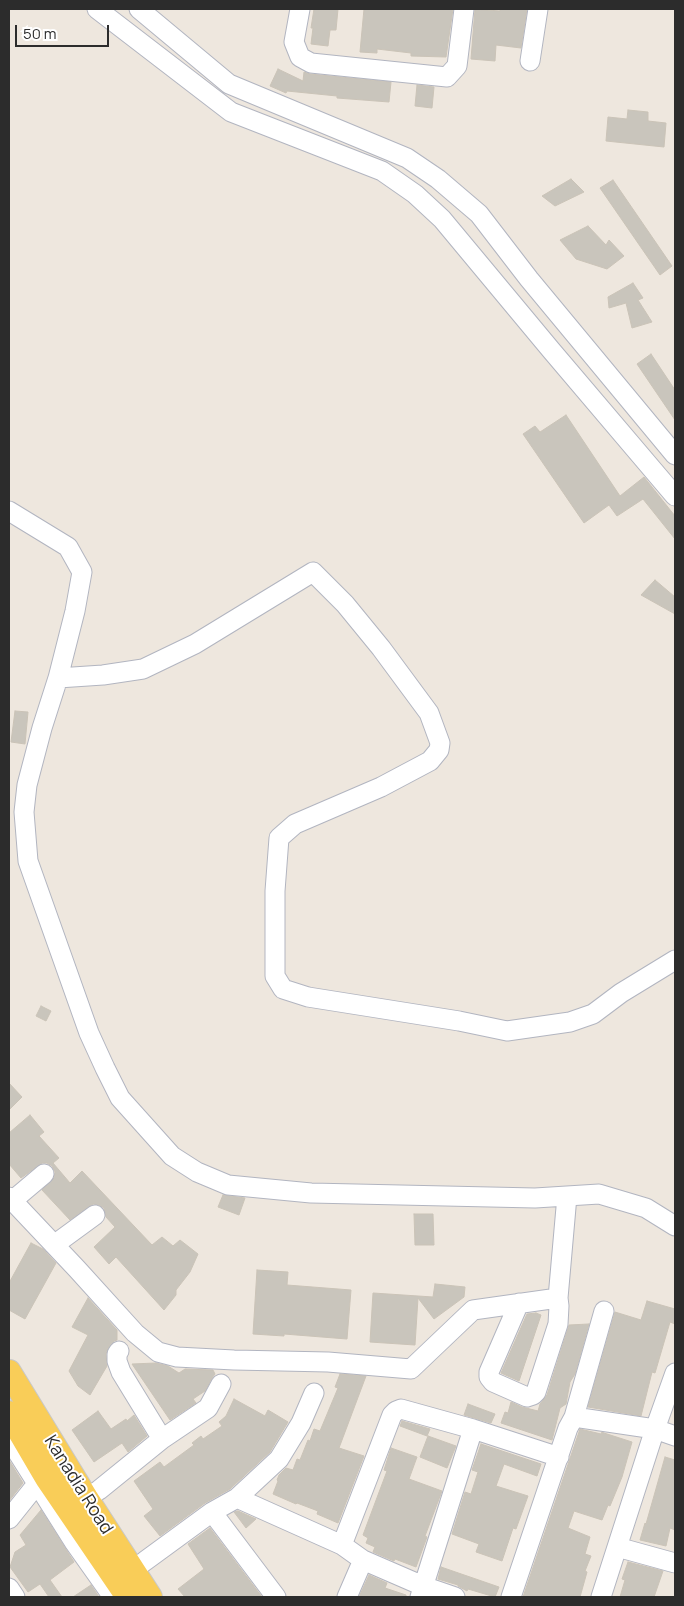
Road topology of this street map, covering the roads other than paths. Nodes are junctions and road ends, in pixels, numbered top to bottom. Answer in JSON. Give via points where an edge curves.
{"nodes":[{"id":1,"x":97,"y":9,"type":"edge"},
{"id":2,"x":139,"y":9,"type":"edge"},
{"id":3,"x":300,"y":9,"type":"edge"},
{"id":4,"x":464,"y":9,"type":"edge"},
{"id":5,"x":538,"y":9,"type":"edge"},
{"id":6,"x":530,"y":61,"type":"dead end"},
{"id":7,"x":675,"y":454,"type":"edge"},
{"id":8,"x":675,"y":496,"type":"edge"},
{"id":9,"x":9,"y":511,"type":"edge"},
{"id":10,"x":58,"y":678,"type":"junction"},
{"id":11,"x":675,"y":960,"type":"edge"},
{"id":12,"x":44,"y":1174,"type":"dead end"},
{"id":13,"x":567,"y":1196,"type":"junction"},
{"id":14,"x":10,"y":1199,"type":"edge"},
{"id":15,"x":95,"y":1215,"type":"dead end"},
{"id":16,"x":675,"y":1226,"type":"edge"},
{"id":17,"x":54,"y":1245,"type":"junction"},
{"id":18,"x":558,"y":1298,"type":"junction"},
{"id":19,"x":519,"y":1303,"type":"junction"},
{"id":20,"x":604,"y":1311,"type":"dead end"},
{"id":21,"x":119,"y":1351,"type":"dead end"},
{"id":22,"x":9,"y":1372,"type":"edge"},
{"id":23,"x":675,"y":1373,"type":"edge"},
{"id":24,"x":221,"y":1384,"type":"dead end"},
{"id":25,"x":314,"y":1393,"type":"dead end"},
{"id":26,"x":9,"y":1415,"type":"edge"},
{"id":27,"x":574,"y":1417,"type":"junction"},
{"id":28,"x":473,"y":1429,"type":"junction"},
{"id":29,"x":655,"y":1429,"type":"junction"},
{"id":30,"x":675,"y":1436,"type":"edge"},
{"id":31,"x":162,"y":1438,"type":"junction"},
{"id":32,"x":9,"y":1440,"type":"edge"},
{"id":33,"x":559,"y":1457,"type":"junction"},
{"id":34,"x":42,"y":1481,"type":"junction"},
{"id":35,"x":86,"y":1498,"type":"junction"},
{"id":36,"x":237,"y":1498,"type":"junction"},
{"id":37,"x":212,"y":1512,"type":"junction"},
{"id":38,"x":9,"y":1519,"type":"edge"},
{"id":39,"x":342,"y":1545,"type":"junction"},
{"id":40,"x":617,"y":1547,"type":"junction"},
{"id":41,"x":363,"y":1560,"type":"junction"},
{"id":42,"x":675,"y":1563,"type":"edge"},
{"id":43,"x":122,"y":1586,"type":"edge"},
{"id":44,"x":9,"y":1588,"type":"edge"},
{"id":45,"x":421,"y":1592,"type":"edge"},
{"id":46,"x":16,"y":1597,"type":"edge"},
{"id":47,"x":150,"y":1597,"type":"edge"},
{"id":48,"x":276,"y":1597,"type":"edge"},
{"id":49,"x":347,"y":1597,"type":"edge"},
{"id":50,"x":455,"y":1597,"type":"edge"},
{"id":51,"x":511,"y":1597,"type":"edge"},
{"id":52,"x":601,"y":1597,"type":"edge"}],
"edges":[{"from":1,"to":8,"type":"street","via":[[231,112],[382,171],[415,194],[442,219]]},
{"from":2,"to":7,"type":"street","via":[[229,84],[407,158],[438,179],[479,214]]},
{"from":3,"to":4,"type":"street","via":[[294,42],[300,58],[311,63],[446,77],[457,66]]},
{"from":5,"to":6,"type":"street"},
{"from":9,"to":10,"type":"street","via":[[68,548],[82,572]]},
{"from":10,"to":11,"type":"street","via":[[143,669],[195,644],[314,572],[345,604],[424,706],[440,743],[439,750],[430,761],[381,787],[295,824],[279,838],[275,976],[283,989],[308,997],[507,1031],[570,1022],[593,1014]]},
{"from":10,"to":13,"type":"street","via":[[27,786],[24,812],[28,862],[89,1033],[105,1068],[120,1098],[172,1156],[197,1172],[228,1185],[311,1193]]},
{"from":12,"to":14,"type":"street"},
{"from":13,"to":16,"type":"street","via":[[599,1194],[646,1208]]},
{"from":13,"to":18,"type":"street"},
{"from":14,"to":17,"type":"street"},
{"from":15,"to":17,"type":"street"},
{"from":17,"to":19,"type":"street","via":[[135,1333],[158,1352],[177,1356],[328,1362],[411,1370],[473,1310]]},
{"from":18,"to":19,"type":"street"},
{"from":18,"to":19,"type":"street","via":[[558,1324],[536,1392],[527,1397],[493,1382],[489,1377]]},
{"from":20,"to":27,"type":"street"},
{"from":21,"to":31,"type":"street","via":[[117,1361],[121,1372]]},
{"from":22,"to":35,"type":"main road","name":"Kanadia Road"},
{"from":23,"to":29,"type":"street"},
{"from":24,"to":31,"type":"street","via":[[208,1408]]},
{"from":25,"to":36,"type":"street","via":[[301,1423],[279,1459]]},
{"from":26,"to":34,"type":"main road","name":"Kanadia Road"},
{"from":27,"to":29,"type":"street"},
{"from":27,"to":33,"type":"street"},
{"from":28,"to":33,"type":"street"},
{"from":28,"to":39,"type":"street","via":[[401,1409],[392,1415]]},
{"from":28,"to":45,"type":"street"},
{"from":29,"to":30,"type":"street"},
{"from":29,"to":40,"type":"street"},
{"from":31,"to":35,"type":"street"},
{"from":32,"to":34,"type":"street"},
{"from":33,"to":51,"type":"street"},
{"from":34,"to":38,"type":"street"},
{"from":34,"to":43,"type":"main road","name":"Kanadia Road","via":[[79,1538]]},
{"from":35,"to":43,"type":"main road","name":"Kanadia Road"},
{"from":36,"to":37,"type":"street"},
{"from":36,"to":39,"type":"street"},
{"from":37,"to":43,"type":"street","via":[[144,1561]]},
{"from":37,"to":48,"type":"street"},
{"from":39,"to":41,"type":"street"},
{"from":40,"to":42,"type":"street"},
{"from":40,"to":52,"type":"street"},
{"from":41,"to":45,"type":"street"},
{"from":41,"to":49,"type":"street"},
{"from":43,"to":47,"type":"main road","name":"Kanadia Road"},
{"from":44,"to":46,"type":"street"},
{"from":45,"to":50,"type":"street"}]}
